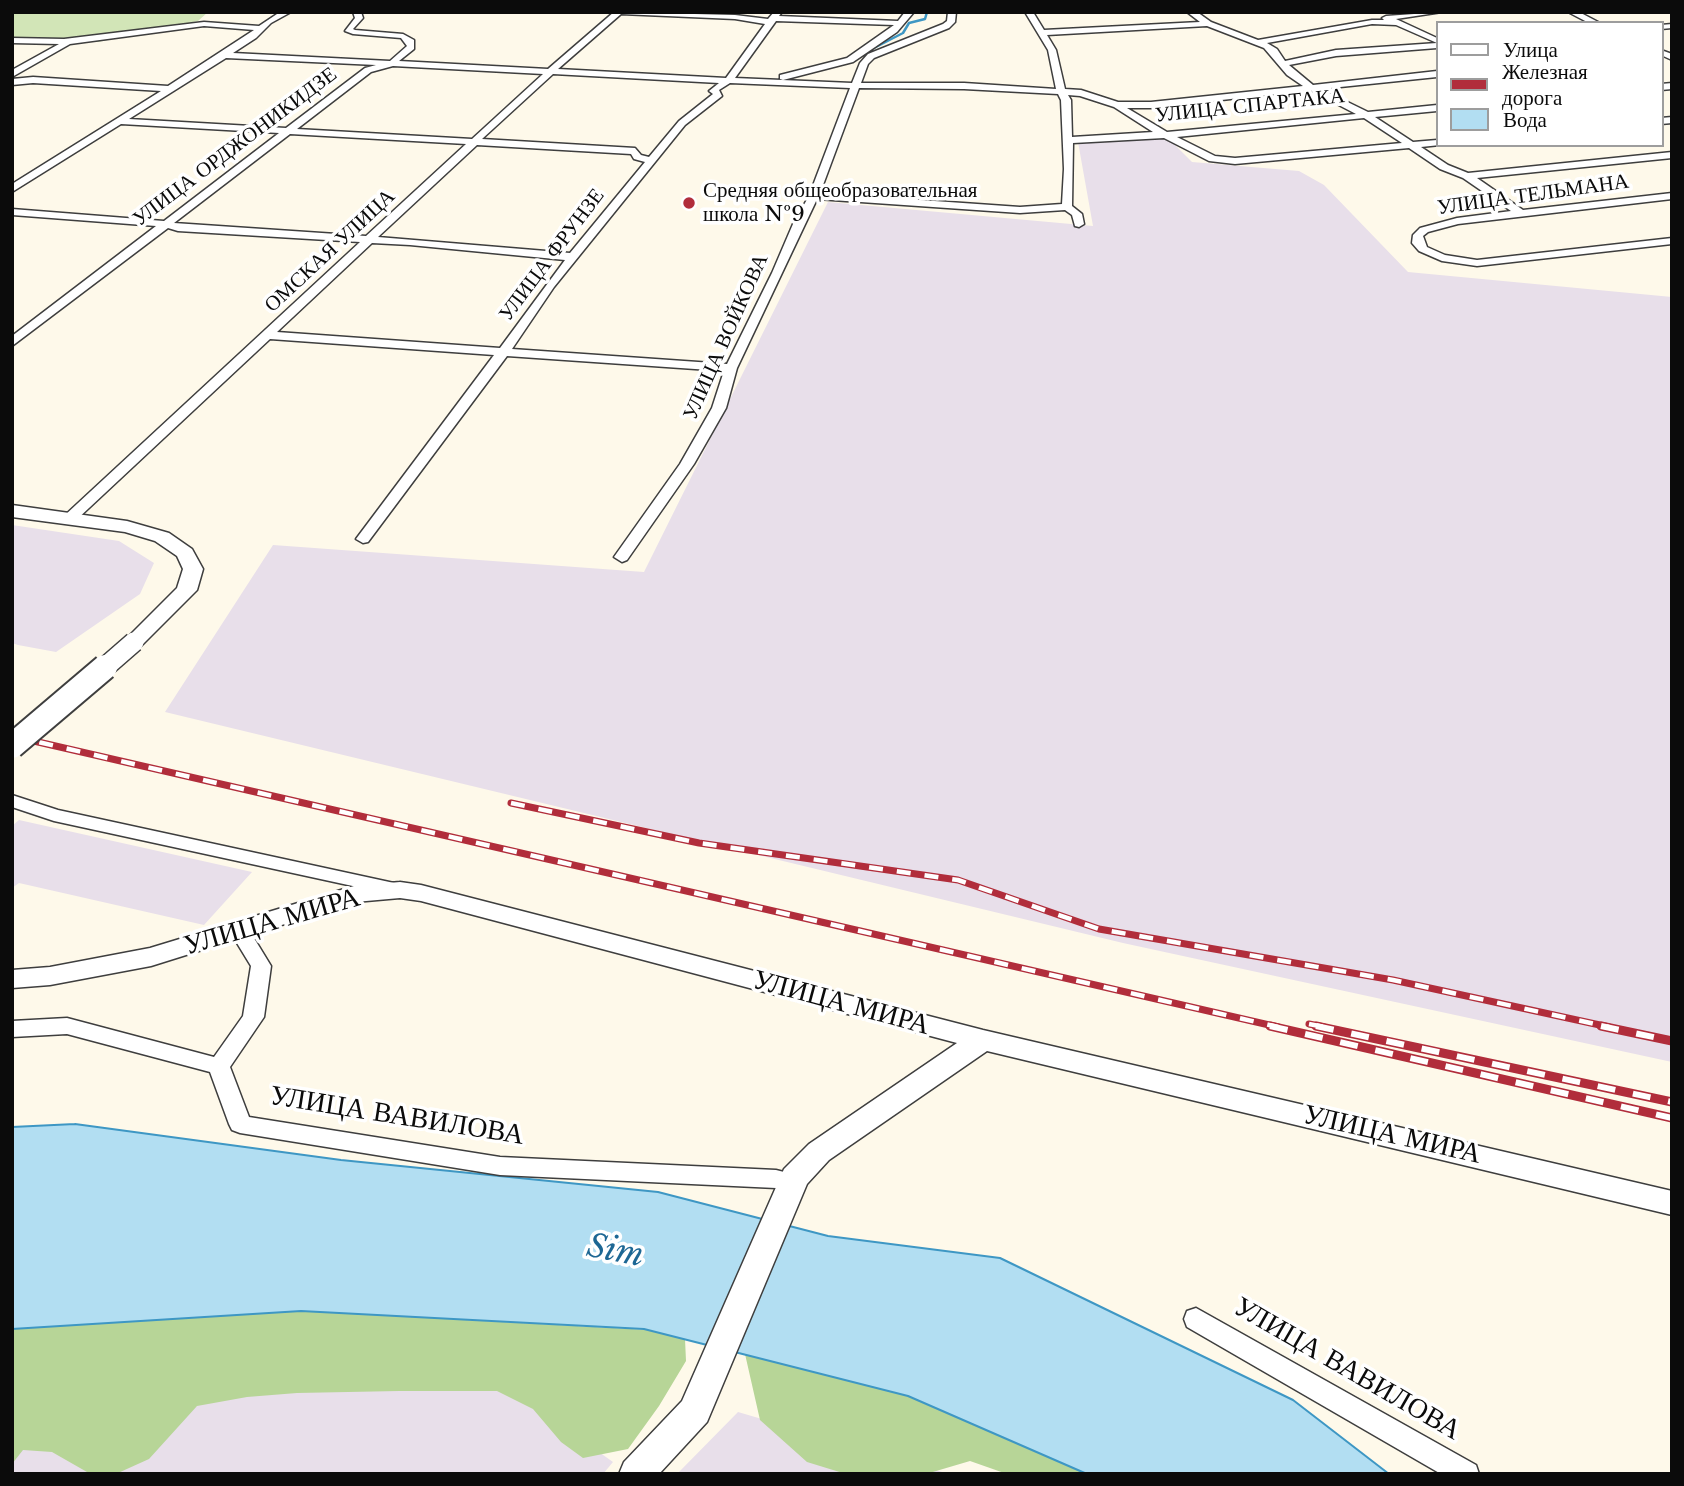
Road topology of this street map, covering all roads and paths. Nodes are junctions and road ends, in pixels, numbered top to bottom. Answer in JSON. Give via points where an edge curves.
{"nodes":[{"id":1,"x":287,"y":12,"type":"edge"},
{"id":2,"x":357,"y":12,"type":"edge"},
{"id":3,"x":619,"y":12,"type":"edge"},
{"id":4,"x":910,"y":12,"type":"edge"},
{"id":5,"x":952,"y":12,"type":"edge"},
{"id":6,"x":1029,"y":12,"type":"edge"},
{"id":7,"x":1191,"y":12,"type":"edge"},
{"id":8,"x":1374,"y":12,"type":"edge"},
{"id":9,"x":1438,"y":12,"type":"edge"},
{"id":10,"x":1572,"y":12,"type":"edge"},
{"id":11,"x":773,"y":18,"type":"edge"},
{"id":12,"x":1391,"y":20,"type":"junction"},
{"id":13,"x":1592,"y":21,"type":"edge"},
{"id":14,"x":899,"y":23,"type":"junction"},
{"id":15,"x":1208,"y":24,"type":"junction"},
{"id":16,"x":258,"y":27,"type":"junction"},
{"id":17,"x":1043,"y":33,"type":"junction"},
{"id":18,"x":12,"y":40,"type":"edge"},
{"id":19,"x":64,"y":42,"type":"junction"},
{"id":20,"x":1259,"y":42,"type":"junction"},
{"id":21,"x":1436,"y":43,"type":"edge"},
{"id":22,"x":1436,"y":44,"type":"edge"},
{"id":23,"x":224,"y":55,"type":"junction"},
{"id":24,"x":391,"y":64,"type":"junction"},
{"id":25,"x":1282,"y":64,"type":"junction"},
{"id":26,"x":553,"y":72,"type":"junction"},
{"id":27,"x":12,"y":74,"type":"edge"},
{"id":28,"x":1436,"y":74,"type":"edge"},
{"id":29,"x":729,"y":80,"type":"junction"},
{"id":30,"x":751,"y":81,"type":"junction"},
{"id":31,"x":12,"y":82,"type":"edge"},
{"id":32,"x":854,"y":87,"type":"junction"},
{"id":33,"x":1310,"y":87,"type":"junction"},
{"id":34,"x":169,"y":89,"type":"junction"},
{"id":35,"x":1061,"y":91,"type":"junction"},
{"id":36,"x":1117,"y":105,"type":"junction"},
{"id":37,"x":1436,"y":108,"type":"edge"},
{"id":38,"x":1364,"y":114,"type":"junction"},
{"id":39,"x":1138,"y":119,"type":"junction"},
{"id":40,"x":117,"y":121,"type":"junction"},
{"id":41,"x":293,"y":129,"type":"junction"},
{"id":42,"x":1214,"y":129,"type":"junction"},
{"id":43,"x":1165,"y":134,"type":"junction"},
{"id":44,"x":476,"y":140,"type":"junction"},
{"id":45,"x":1067,"y":140,"type":"junction"},
{"id":46,"x":1436,"y":144,"type":"edge"},
{"id":47,"x":1411,"y":146,"type":"junction"},
{"id":48,"x":1640,"y":147,"type":"edge"},
{"id":49,"x":1672,"y":156,"type":"edge"},
{"id":50,"x":1658,"y":157,"type":"junction"},
{"id":51,"x":650,"y":160,"type":"junction"},
{"id":52,"x":1672,"y":164,"type":"edge"},
{"id":53,"x":1467,"y":176,"type":"junction"},
{"id":54,"x":12,"y":189,"type":"edge"},
{"id":55,"x":814,"y":196,"type":"junction"},
{"id":56,"x":1672,"y":196,"type":"edge"},
{"id":57,"x":1067,"y":206,"type":"junction"},
{"id":58,"x":12,"y":212,"type":"edge"},
{"id":59,"x":1520,"y":212,"type":"junction"},
{"id":60,"x":166,"y":224,"type":"junction"},
{"id":61,"x":1079,"y":224,"type":"dead end"},
{"id":62,"x":367,"y":241,"type":"junction"},
{"id":63,"x":1672,"y":241,"type":"edge"},
{"id":64,"x":573,"y":257,"type":"junction"},
{"id":65,"x":268,"y":335,"type":"junction"},
{"id":66,"x":12,"y":342,"type":"edge"},
{"id":67,"x":503,"y":352,"type":"junction"},
{"id":68,"x":732,"y":368,"type":"junction"},
{"id":69,"x":12,"y":511,"type":"edge"},
{"id":70,"x":69,"y":519,"type":"junction"},
{"id":71,"x":363,"y":539,"type":"dead end"},
{"id":72,"x":622,"y":557,"type":"dead end"},
{"id":73,"x":12,"y":746,"type":"edge"},
{"id":74,"x":12,"y":801,"type":"edge"},
{"id":75,"x":400,"y":890,"type":"junction"},
{"id":76,"x":239,"y":930,"type":"junction"},
{"id":77,"x":12,"y":979,"type":"edge"},
{"id":78,"x":12,"y":1029,"type":"edge"},
{"id":79,"x":983,"y":1040,"type":"junction"},
{"id":80,"x":219,"y":1066,"type":"junction"},
{"id":81,"x":779,"y":1191,"type":"junction"},
{"id":82,"x":1672,"y":1203,"type":"edge"},
{"id":83,"x":1196,"y":1320,"type":"dead end"},
{"id":84,"x":636,"y":1474,"type":"edge"},
{"id":85,"x":1466,"y":1474,"type":"edge"}],
"edges":[{"from":1,"to":16,"type":"street"},
{"from":2,"to":24,"type":"street","via":[[359,18],[348,29],[353,32],[392,34],[411,42]]},
{"from":3,"to":11,"type":"street"},
{"from":3,"to":26,"type":"street","name":"ОМСКАЯ УЛИЦА"},
{"from":4,"to":14,"type":"street"},
{"from":5,"to":32,"type":"street","name":"УЛИЦА ВОЙКОВА","via":[[946,26],[871,57]]},
{"from":6,"to":17,"type":"street"},
{"from":7,"to":15,"type":"street"},
{"from":8,"to":12,"type":"street"},
{"from":9,"to":12,"type":"street"},
{"from":10,"to":13,"type":"street"},
{"from":11,"to":14,"type":"street"},
{"from":11,"to":29,"type":"street","name":"УЛИЦА ФРУНЗЕ"},
{"from":12,"to":20,"type":"street"},
{"from":12,"to":21,"type":"street"},
{"from":14,"to":30,"type":"street","via":[[850,60]]},
{"from":15,"to":17,"type":"street"},
{"from":15,"to":20,"type":"street"},
{"from":16,"to":19,"type":"street","via":[[192,25]]},
{"from":16,"to":23,"type":"street","via":[[253,36]]},
{"from":17,"to":35,"type":"street","via":[[1057,64]]},
{"from":18,"to":19,"type":"street"},
{"from":19,"to":27,"type":"street"},
{"from":20,"to":25,"type":"street","via":[[1274,51]]},
{"from":22,"to":25,"type":"street"},
{"from":23,"to":24,"type":"street"},
{"from":23,"to":34,"type":"street"},
{"from":24,"to":26,"type":"street"},
{"from":24,"to":41,"type":"street","name":"УЛИЦА ОРДЖОНИКИДЗЕ","via":[[368,70]]},
{"from":25,"to":33,"type":"street"},
{"from":26,"to":29,"type":"street"},
{"from":26,"to":44,"type":"street","name":"ОМСКАЯ УЛИЦА"},
{"from":28,"to":33,"type":"street"},
{"from":29,"to":30,"type":"street"},
{"from":29,"to":51,"type":"street","name":"УЛИЦА ФРУНЗЕ","via":[[715,89],[719,94],[682,123]]},
{"from":30,"to":32,"type":"street"},
{"from":31,"to":34,"type":"street"},
{"from":32,"to":35,"type":"street"},
{"from":32,"to":55,"type":"street","name":"УЛИЦА ВОЙКОВА"},
{"from":33,"to":36,"type":"street"},
{"from":33,"to":38,"type":"street"},
{"from":34,"to":40,"type":"street"},
{"from":35,"to":36,"type":"street"},
{"from":35,"to":45,"type":"street","via":[[1066,100]]},
{"from":36,"to":39,"type":"street"},
{"from":37,"to":38,"type":"street","name":"УЛИЦА СПАРТАКА"},
{"from":38,"to":42,"type":"street","name":"УЛИЦА СПАРТАКА"},
{"from":38,"to":47,"type":"street"},
{"from":39,"to":42,"type":"street"},
{"from":39,"to":43,"type":"street"},
{"from":40,"to":41,"type":"street"},
{"from":40,"to":54,"type":"street"},
{"from":41,"to":44,"type":"street"},
{"from":41,"to":60,"type":"street","name":"УЛИЦА ОРДЖОНИКИДЗЕ"},
{"from":42,"to":43,"type":"street","name":"УЛИЦА СПАРТАКА"},
{"from":43,"to":45,"type":"street","name":"УЛИЦА СПАРТАКА"},
{"from":43,"to":47,"type":"street","via":[[1213,159],[1235,161]]},
{"from":44,"to":51,"type":"street","via":[[635,150],[637,157]]},
{"from":44,"to":62,"type":"street","name":"ОМСКАЯ УЛИЦА"},
{"from":45,"to":57,"type":"street"},
{"from":46,"to":47,"type":"street"},
{"from":47,"to":53,"type":"street"},
{"from":48,"to":50,"type":"street"},
{"from":49,"to":50,"type":"street"},
{"from":50,"to":52,"type":"street"},
{"from":50,"to":53,"type":"street"},
{"from":51,"to":64,"type":"street","name":"УЛИЦА ФРУНЗЕ"},
{"from":53,"to":59,"type":"street"},
{"from":55,"to":57,"type":"street","via":[[1020,210]]},
{"from":55,"to":68,"type":"street","name":"УЛИЦА ВОЙКОВА"},
{"from":56,"to":59,"type":"street","name":"УЛИЦА ТЕЛЬМАНА"},
{"from":57,"to":61,"type":"street","via":[[1077,214]]},
{"from":58,"to":60,"type":"street"},
{"from":59,"to":63,"type":"street","name":"УЛИЦА ТЕЛЬМАНА","via":[[1424,230],[1418,243],[1442,258],[1477,263]]},
{"from":60,"to":62,"type":"street"},
{"from":60,"to":66,"type":"street","name":"УЛИЦА ОРДЖОНИКИДЗЕ"},
{"from":62,"to":64,"type":"street"},
{"from":62,"to":65,"type":"street","name":"ОМСКАЯ УЛИЦА"},
{"from":64,"to":67,"type":"street","name":"УЛИЦА ФРУНЗЕ"},
{"from":65,"to":67,"type":"street"},
{"from":65,"to":70,"type":"street","name":"ОМСКАЯ УЛИЦА"},
{"from":67,"to":68,"type":"street"},
{"from":67,"to":71,"type":"street","name":"УЛИЦА ФРУНЗЕ"},
{"from":68,"to":72,"type":"street","name":"УЛИЦА ВОЙКОВА","via":[[719,408],[687,464]]},
{"from":69,"to":70,"type":"street"},
{"from":70,"to":73,"type":"street","bridge":true,"via":[[162,537],[185,552],[193,569],[187,590],[134,642]]},
{"from":74,"to":75,"type":"street","via":[[54,815]]},
{"from":75,"to":76,"type":"street","name":"УЛИЦА МИРА","via":[[354,894]]},
{"from":75,"to":79,"type":"street","name":"УЛИЦА МИРА"},
{"from":76,"to":77,"type":"street","name":"УЛИЦА МИРА","via":[[151,957]]},
{"from":76,"to":80,"type":"street","via":[[261,966],[253,1017]]},
{"from":78,"to":80,"type":"street","via":[[67,1026]]},
{"from":79,"to":81,"type":"street","via":[[819,1152]]},
{"from":79,"to":82,"type":"street","name":"УЛИЦА МИРА"},
{"from":80,"to":81,"type":"street","name":"УЛИЦА ВАВИЛОВА","via":[[240,1124],[500,1166]]},
{"from":81,"to":84,"type":"street","via":[[695,1411]]},
{"from":83,"to":85,"type":"street","name":"УЛИЦА ВАВИЛОВА"}]}
